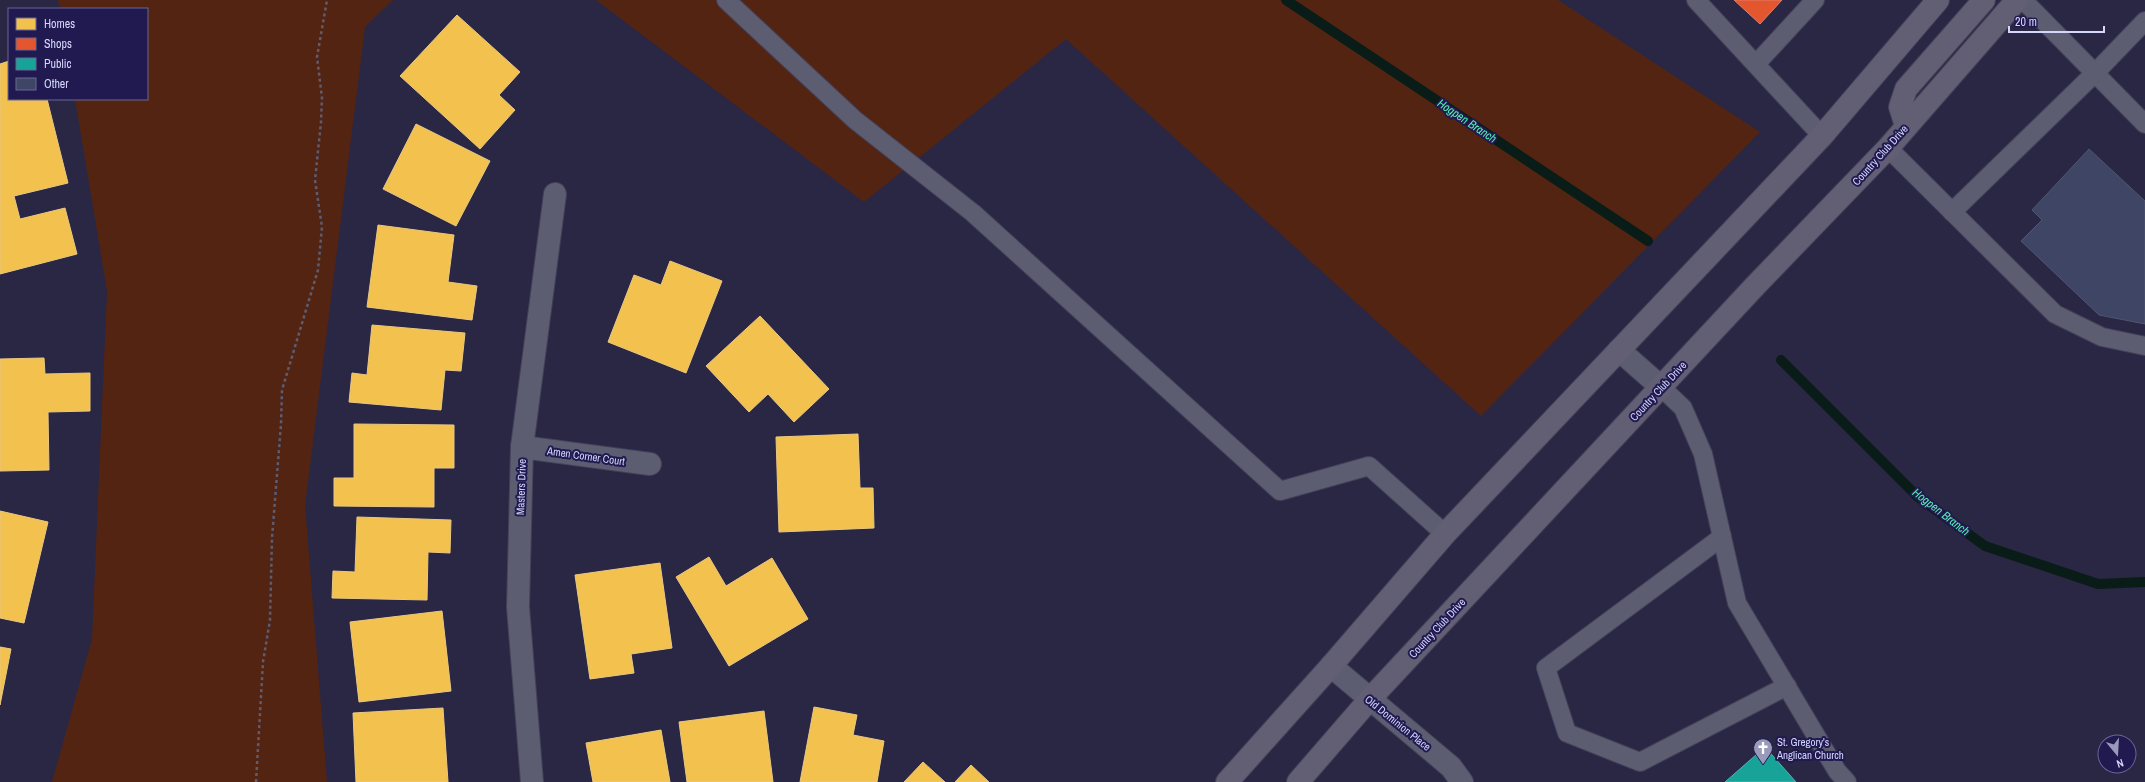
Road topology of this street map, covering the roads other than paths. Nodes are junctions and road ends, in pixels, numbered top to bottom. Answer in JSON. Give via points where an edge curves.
{"nodes":[{"id":1,"x":726,"y":0,"type":"edge"},
{"id":2,"x":1696,"y":0,"type":"edge"},
{"id":3,"x":1815,"y":0,"type":"edge"},
{"id":4,"x":1938,"y":0,"type":"edge"},
{"id":5,"x":1984,"y":0,"type":"edge"},
{"id":6,"x":2017,"y":0,"type":"edge"},
{"id":7,"x":2023,"y":0,"type":"edge"},
{"id":8,"x":2145,"y":21,"type":"edge"},
{"id":9,"x":1756,"y":64,"type":"junction"},
{"id":10,"x":2095,"y":73,"type":"junction"},
{"id":11,"x":2145,"y":124,"type":"edge"},
{"id":12,"x":1906,"y":126,"type":"junction"},
{"id":13,"x":1822,"y":136,"type":"junction"},
{"id":14,"x":1888,"y":148,"type":"junction"},
{"id":15,"x":555,"y":194,"type":"dead end"},
{"id":16,"x":1952,"y":212,"type":"junction"},
{"id":17,"x":2145,"y":346,"type":"edge"},
{"id":18,"x":1619,"y":350,"type":"junction"},
{"id":19,"x":1662,"y":388,"type":"junction"},
{"id":20,"x":522,"y":447,"type":"junction"},
{"id":21,"x":650,"y":464,"type":"dead end"},
{"id":22,"x":1445,"y":534,"type":"junction"},
{"id":23,"x":1722,"y":537,"type":"junction"},
{"id":24,"x":1331,"y":666,"type":"junction"},
{"id":25,"x":1787,"y":686,"type":"junction"},
{"id":26,"x":1369,"y":700,"type":"junction"},
{"id":27,"x":532,"y":782,"type":"edge"},
{"id":28,"x":1227,"y":782,"type":"edge"},
{"id":29,"x":1298,"y":782,"type":"edge"},
{"id":30,"x":1462,"y":782,"type":"edge"},
{"id":31,"x":1847,"y":782,"type":"edge"}],
"edges":[{"from":1,"to":22,"type":"lane","via":[[855,120],[973,213],[1280,490],[1369,466]]},
{"from":2,"to":9,"type":"lane"},
{"from":3,"to":9,"type":"lane"},
{"from":4,"to":13,"type":"main road"},
{"from":5,"to":12,"type":"main road","via":[[1906,89],[1900,107]]},
{"from":6,"to":12,"type":"main road","name":"Country Club Drive"},
{"from":7,"to":10,"type":"lane"},
{"from":8,"to":10,"type":"lane"},
{"from":9,"to":13,"type":"lane"},
{"from":10,"to":11,"type":"lane"},
{"from":10,"to":16,"type":"lane"},
{"from":12,"to":14,"type":"main road","name":"Country Club Drive"},
{"from":13,"to":18,"type":"main road"},
{"from":14,"to":16,"type":"lane"},
{"from":14,"to":19,"type":"main road","name":"Country Club Drive","via":[[1755,286]]},
{"from":15,"to":20,"type":"street","name":"Masters Drive"},
{"from":16,"to":17,"type":"lane","via":[[2055,314],[2102,337]]},
{"from":18,"to":19,"type":"street"},
{"from":18,"to":22,"type":"main road"},
{"from":19,"to":23,"type":"lane","via":[[1683,408],[1703,454]]},
{"from":19,"to":26,"type":"main road","name":"Country Club Drive"},
{"from":20,"to":21,"type":"street","name":"Amen Corner Court"},
{"from":20,"to":27,"type":"street","name":"Masters Drive","via":[[518,607]]},
{"from":22,"to":24,"type":"main road"},
{"from":23,"to":25,"type":"lane","via":[[1737,603]]},
{"from":23,"to":25,"type":"lane","via":[[1546,668],[1567,733],[1640,762]]},
{"from":24,"to":26,"type":"street","name":"Old Dominion Place"},
{"from":24,"to":28,"type":"main road"},
{"from":25,"to":31,"type":"lane","via":[[1837,771]]},
{"from":26,"to":29,"type":"main road","name":"Country Club Drive"},
{"from":26,"to":30,"type":"street","name":"Old Dominion Place","via":[[1452,768]]}]}
